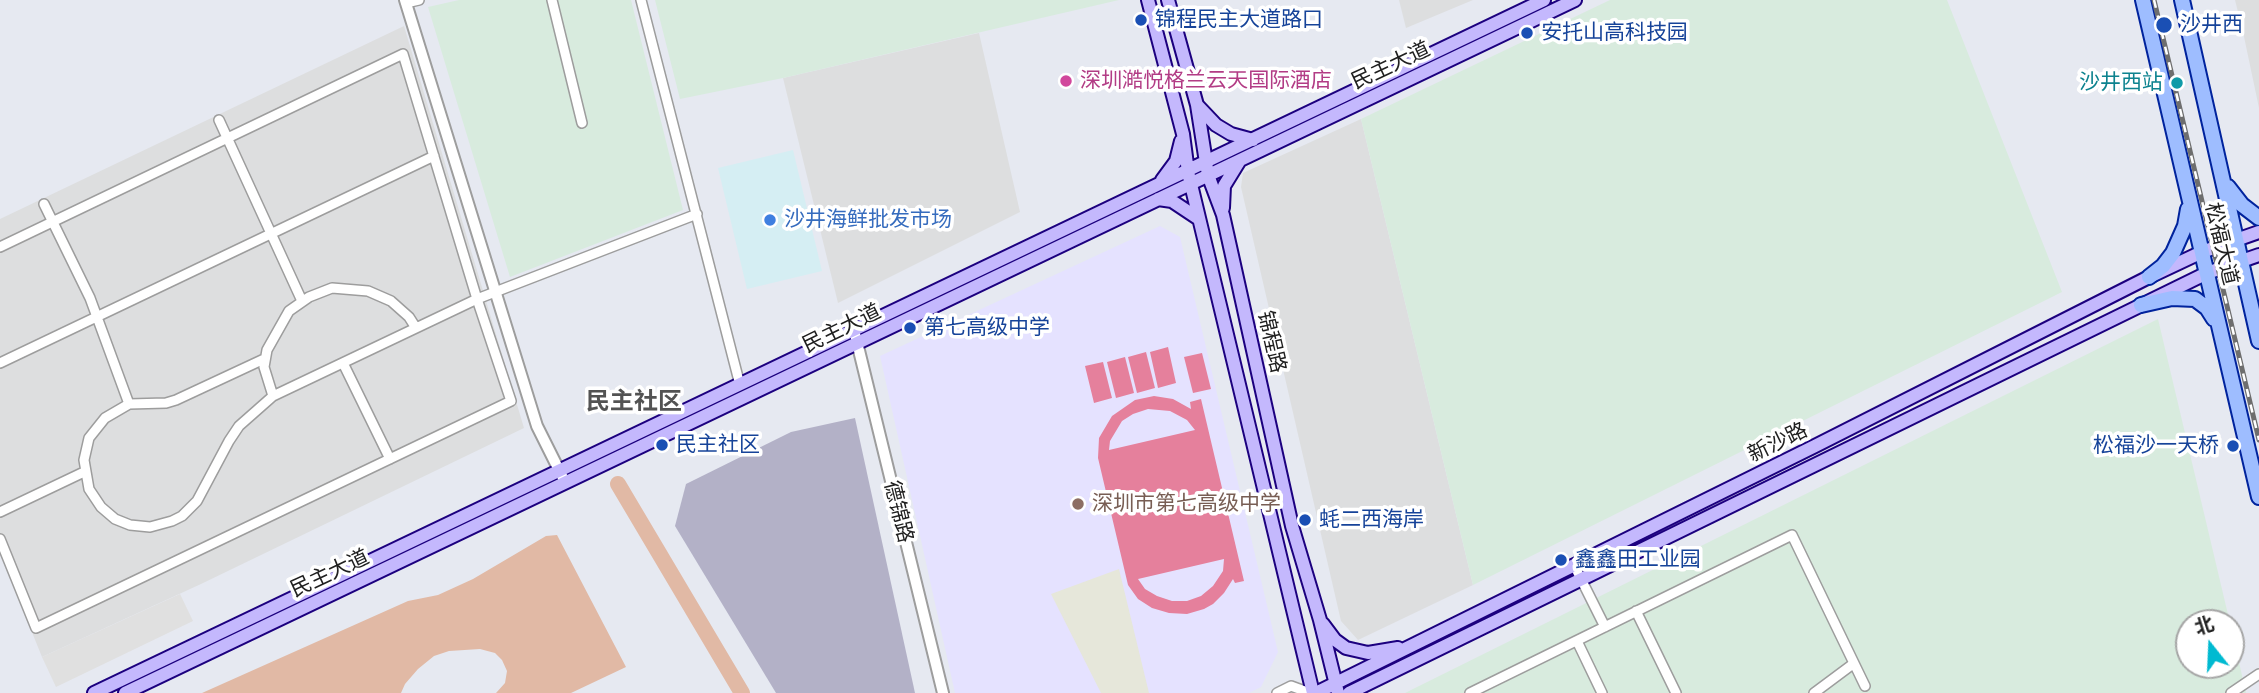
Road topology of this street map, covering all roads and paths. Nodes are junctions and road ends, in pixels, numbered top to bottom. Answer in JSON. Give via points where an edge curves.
{"nodes":[{"id":1,"x":419,"y":0,"type":"edge"},
{"id":2,"x":552,"y":0,"type":"edge"},
{"id":3,"x":641,"y":0,"type":"edge"},
{"id":4,"x":1148,"y":0,"type":"edge"},
{"id":5,"x":1168,"y":0,"type":"edge"},
{"id":6,"x":1544,"y":0,"type":"edge"},
{"id":7,"x":1575,"y":0,"type":"edge"},
{"id":8,"x":2143,"y":0,"type":"edge"},
{"id":9,"x":2182,"y":0,"type":"edge"},
{"id":10,"x":406,"y":2,"type":"edge"},
{"id":11,"x":1197,"y":106,"type":"junction"},
{"id":12,"x":219,"y":120,"type":"dead end"},
{"id":13,"x":582,"y":123,"type":"dead end"},
{"id":14,"x":1183,"y":134,"type":"junction"},
{"id":15,"x":227,"y":137,"type":"junction"},
{"id":16,"x":1253,"y":140,"type":"junction"},
{"id":17,"x":434,"y":156,"type":"junction"},
{"id":18,"x":1240,"y":159,"type":"junction"},
{"id":19,"x":1206,"y":169,"type":"junction"},
{"id":20,"x":1189,"y":177,"type":"junction"},
{"id":21,"x":2224,"y":182,"type":"junction"},
{"id":22,"x":1160,"y":183,"type":"junction"},
{"id":23,"x":2188,"y":194,"type":"junction"},
{"id":24,"x":1158,"y":199,"type":"junction"},
{"id":25,"x":44,"y":204,"type":"dead end"},
{"id":26,"x":698,"y":214,"type":"junction"},
{"id":27,"x":1223,"y":215,"type":"junction"},
{"id":28,"x":2259,"y":218,"type":"edge"},
{"id":29,"x":1199,"y":219,"type":"junction"},
{"id":30,"x":54,"y":223,"type":"junction"},
{"id":31,"x":2259,"y":232,"type":"edge"},
{"id":32,"x":271,"y":233,"type":"junction"},
{"id":33,"x":2236,"y":239,"type":"junction"},
{"id":34,"x":0,"y":247,"type":"edge"},
{"id":35,"x":2202,"y":252,"type":"junction"},
{"id":36,"x":2259,"y":255,"type":"edge"},
{"id":37,"x":2241,"y":260,"type":"junction"},
{"id":38,"x":2207,"y":273,"type":"junction"},
{"id":39,"x":2149,"y":277,"type":"junction"},
{"id":40,"x":495,"y":292,"type":"junction"},
{"id":41,"x":2259,"y":294,"type":"edge"},
{"id":42,"x":477,"y":299,"type":"junction"},
{"id":43,"x":302,"y":301,"type":"junction"},
{"id":44,"x":2141,"y":305,"type":"junction"},
{"id":45,"x":98,"y":317,"type":"junction"},
{"id":46,"x":416,"y":328,"type":"junction"},
{"id":47,"x":2220,"y":332,"type":"junction"},
{"id":48,"x":2258,"y":335,"type":"edge"},
{"id":49,"x":855,"y":337,"type":"junction"},
{"id":50,"x":264,"y":359,"type":"junction"},
{"id":51,"x":0,"y":363,"type":"edge"},
{"id":52,"x":344,"y":363,"type":"junction"},
{"id":53,"x":740,"y":385,"type":"junction"},
{"id":54,"x":273,"y":396,"type":"junction"},
{"id":55,"x":130,"y":404,"type":"junction"},
{"id":56,"x":390,"y":459,"type":"junction"},
{"id":57,"x":560,"y":471,"type":"junction"},
{"id":58,"x":84,"y":472,"type":"junction"},
{"id":59,"x":565,"y":484,"type":"junction"},
{"id":60,"x":2259,"y":497,"type":"edge"},
{"id":61,"x":0,"y":512,"type":"edge"},
{"id":62,"x":0,"y":539,"type":"edge"},
{"id":63,"x":1574,"y":565,"type":"junction"},
{"id":64,"x":1581,"y":579,"type":"junction"},
{"id":65,"x":1636,"y":611,"type":"junction"},
{"id":66,"x":1320,"y":620,"type":"junction"},
{"id":67,"x":1605,"y":627,"type":"junction"},
{"id":68,"x":1577,"y":640,"type":"junction"},
{"id":69,"x":1412,"y":645,"type":"junction"},
{"id":70,"x":1853,"y":664,"type":"junction"},
{"id":71,"x":2257,"y":677,"type":"edge"},
{"id":72,"x":1380,"y":678,"type":"junction"},
{"id":73,"x":1865,"y":686,"type":"dead end"},
{"id":74,"x":1337,"y":688,"type":"edge"},
{"id":75,"x":94,"y":693,"type":"edge"},
{"id":76,"x":125,"y":693,"type":"edge"},
{"id":77,"x":943,"y":693,"type":"edge"},
{"id":78,"x":1277,"y":693,"type":"edge"},
{"id":79,"x":1313,"y":693,"type":"edge"},
{"id":80,"x":1349,"y":693,"type":"edge"},
{"id":81,"x":1363,"y":693,"type":"edge"},
{"id":82,"x":1470,"y":693,"type":"edge"},
{"id":83,"x":1602,"y":693,"type":"edge"},
{"id":84,"x":1676,"y":693,"type":"edge"},
{"id":85,"x":1814,"y":693,"type":"edge"},
{"id":86,"x":2231,"y":693,"type":"edge"}],
"edges":[{"from":1,"to":10,"type":"street"},
{"from":2,"to":13,"type":"street"},
{"from":3,"to":26,"type":"street"},
{"from":4,"to":14,"type":"main road","name":"锦程路"},
{"from":5,"to":11,"type":"main road","name":"锦程路"},
{"from":6,"to":16,"type":"main road","name":"民主大道"},
{"from":7,"to":18,"type":"main road","name":"民主大道"},
{"from":8,"to":23,"type":"main road","name":"松福大道"},
{"from":9,"to":21,"type":"main road","name":"松福大道"},
{"from":10,"to":40,"type":"street"},
{"from":11,"to":16,"type":"main road","via":[[1216,125]]},
{"from":11,"to":19,"type":"main road","name":"锦程路"},
{"from":12,"to":15,"type":"street"},
{"from":14,"to":20,"type":"main road","name":"锦程路"},
{"from":14,"to":22,"type":"main road","via":[[1176,162]]},
{"from":15,"to":17,"type":"street","via":[[404,54]]},
{"from":15,"to":30,"type":"street"},
{"from":15,"to":32,"type":"street"},
{"from":16,"to":19,"type":"main road","name":"民主大道"},
{"from":17,"to":32,"type":"street"},
{"from":17,"to":42,"type":"street"},
{"from":18,"to":19,"type":"main road","name":"民主大道"},
{"from":18,"to":27,"type":"main road","via":[[1224,186]]},
{"from":19,"to":20,"type":"main road","name":"民主大道"},
{"from":19,"to":27,"type":"main road","name":"锦程路"},
{"from":20,"to":22,"type":"main road","name":"民主大道"},
{"from":20,"to":24,"type":"main road","name":"民主大道"},
{"from":20,"to":29,"type":"main road","name":"锦程路"},
{"from":21,"to":28,"type":"main road"},
{"from":21,"to":33,"type":"main road","name":"松福大道"},
{"from":22,"to":49,"type":"main road","name":"民主大道"},
{"from":23,"to":35,"type":"main road","name":"松福大道"},
{"from":23,"to":39,"type":"main road","via":[[2180,239]]},
{"from":24,"to":29,"type":"main road","via":[[1172,201]]},
{"from":24,"to":49,"type":"main road","name":"民主大道"},
{"from":25,"to":30,"type":"street"},
{"from":26,"to":40,"type":"street"},
{"from":26,"to":53,"type":"street"},
{"from":27,"to":66,"type":"main road","name":"锦程路","via":[[1292,526]]},
{"from":29,"to":79,"type":"main road","name":"锦程路"},
{"from":30,"to":34,"type":"street"},
{"from":30,"to":45,"type":"street"},
{"from":31,"to":33,"type":"main road","name":"新沙路"},
{"from":32,"to":43,"type":"street"},
{"from":32,"to":45,"type":"street"},
{"from":33,"to":35,"type":"main road","name":"新沙路"},
{"from":33,"to":37,"type":"main road","name":"松福大道"},
{"from":35,"to":38,"type":"main road","name":"松福大道"},
{"from":35,"to":39,"type":"main road","name":"新沙路"},
{"from":36,"to":37,"type":"main road","name":"新沙路"},
{"from":37,"to":38,"type":"main road","name":"新沙路"},
{"from":37,"to":48,"type":"main road","name":"松福大道"},
{"from":38,"to":44,"type":"main road","name":"新沙路"},
{"from":38,"to":47,"type":"main road","name":"松福大道"},
{"from":39,"to":63,"type":"main road","name":"新沙路"},
{"from":40,"to":42,"type":"street"},
{"from":40,"to":57,"type":"street","via":[[537,426]]},
{"from":41,"to":48,"type":"main road"},
{"from":42,"to":46,"type":"street"},
{"from":42,"to":56,"type":"street","via":[[511,401]]},
{"from":43,"to":46,"type":"street","via":[[332,288],[368,291],[399,307]]},
{"from":43,"to":50,"type":"street","via":[[283,319]]},
{"from":44,"to":47,"type":"main road","via":[[2195,299],[2207,308]]},
{"from":44,"to":64,"type":"main road","name":"新沙路"},
{"from":45,"to":51,"type":"street"},
{"from":45,"to":55,"type":"street"},
{"from":46,"to":52,"type":"street"},
{"from":47,"to":60,"type":"main road","name":"松福大道"},
{"from":49,"to":53,"type":"main road","name":"民主大道"},
{"from":49,"to":59,"type":"main road","name":"民主大道"},
{"from":49,"to":77,"type":"street","name":"德锦路"},
{"from":50,"to":54,"type":"street","via":[[265,379]]},
{"from":50,"to":55,"type":"street","via":[[176,400]]},
{"from":52,"to":54,"type":"street"},
{"from":52,"to":56,"type":"street"},
{"from":53,"to":57,"type":"main road","name":"民主大道"},
{"from":54,"to":58,"type":"street","via":[[239,426],[197,501],[172,521],[150,527],[115,519],[95,500]]},
{"from":55,"to":58,"type":"street","via":[[114,411],[95,429],[86,448]]},
{"from":56,"to":62,"type":"street","via":[[36,628]]},
{"from":57,"to":59,"type":"street"},
{"from":57,"to":75,"type":"main road","name":"民主大道"},
{"from":58,"to":61,"type":"street"},
{"from":59,"to":76,"type":"main road","name":"民主大道"},
{"from":63,"to":64,"type":"street"},
{"from":63,"to":69,"type":"main road","name":"新沙路"},
{"from":64,"to":67,"type":"street"},
{"from":64,"to":72,"type":"main road","name":"新沙路"},
{"from":65,"to":67,"type":"street"},
{"from":65,"to":70,"type":"street","via":[[1792,535]]},
{"from":65,"to":84,"type":"street"},
{"from":66,"to":69,"type":"main road","via":[[1346,648],[1368,653]]},
{"from":66,"to":74,"type":"main road","name":"锦程路"},
{"from":67,"to":68,"type":"street"},
{"from":68,"to":82,"type":"street"},
{"from":68,"to":83,"type":"street"},
{"from":69,"to":74,"type":"main road","name":"新沙路"},
{"from":70,"to":73,"type":"street"},
{"from":70,"to":85,"type":"street"},
{"from":71,"to":86,"type":"street"},
{"from":72,"to":80,"type":"main road","name":"新沙路"},
{"from":72,"to":81,"type":"main road"},
{"from":74,"to":79,"type":"main road","name":"新沙路"},
{"from":78,"to":79,"type":"street","via":[[1291,687]]}]}
